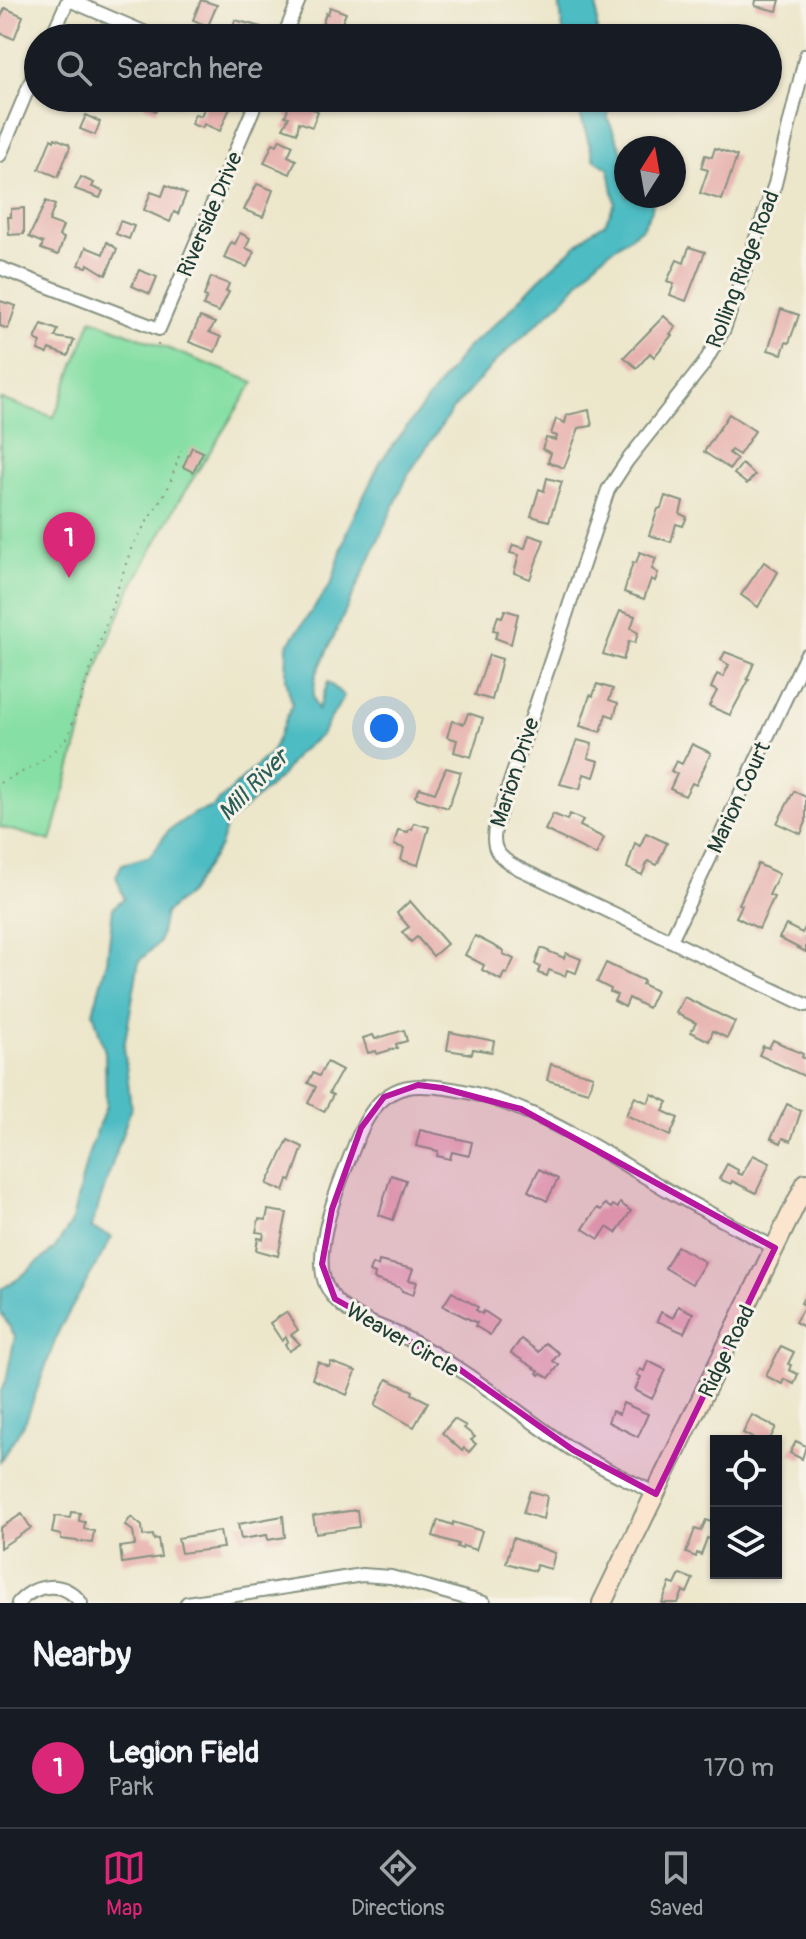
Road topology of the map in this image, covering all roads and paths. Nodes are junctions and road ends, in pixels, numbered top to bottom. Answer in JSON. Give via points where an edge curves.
{"nodes":[{"id":1,"x":68,"y":0,"type":"edge"},
{"id":2,"x":299,"y":0,"type":"edge"},
{"id":3,"x":57,"y":24,"type":"edge"},
{"id":4,"x":125,"y":24,"type":"edge"},
{"id":5,"x":289,"y":24,"type":"edge"},
{"id":6,"x":806,"y":55,"type":"edge"},
{"id":7,"x":24,"y":98,"type":"edge"},
{"id":8,"x":252,"y":112,"type":"edge"},
{"id":9,"x":0,"y":155,"type":"edge"},
{"id":10,"x":0,"y":268,"type":"edge"},
{"id":11,"x":158,"y":344,"type":"dead end"},
{"id":12,"x":159,"y":352,"type":"dead end"},
{"id":13,"x":690,"y":384,"type":"joint"},
{"id":14,"x":181,"y":450,"type":"dead end"},
{"id":15,"x":806,"y":655,"type":"edge"},
{"id":16,"x":0,"y":783,"type":"edge"},
{"id":17,"x":671,"y":940,"type":"junction"},
{"id":18,"x":806,"y":1005,"type":"edge"},
{"id":19,"x":806,"y":1183,"type":"edge"},
{"id":20,"x":775,"y":1248,"type":"junction"},
{"id":21,"x":656,"y":1494,"type":"junction"},
{"id":22,"x":18,"y":1603,"type":"edge"},
{"id":23,"x":81,"y":1603,"type":"edge"},
{"id":24,"x":187,"y":1603,"type":"edge"},
{"id":25,"x":484,"y":1603,"type":"edge"},
{"id":26,"x":602,"y":1603,"type":"edge"}],
"edges":[{"from":1,"to":3,"type":"street"},
{"from":1,"to":4,"type":"street"},
{"from":2,"to":5,"type":"street"},
{"from":6,"to":13,"type":"street","name":"Rolling Ridge Road","via":[[775,184],[732,309]]},
{"from":7,"to":9,"type":"street"},
{"from":8,"to":10,"type":"street","name":"Riverside Drive","via":[[159,329]]},
{"from":11,"to":12,"type":"path"},
{"from":13,"to":17,"type":"street","name":"Marion Drive","via":[[608,490],[493,835],[501,860]]},
{"from":14,"to":16,"type":"path","via":[[169,486],[132,546],[69,734],[39,764]]},
{"from":15,"to":17,"type":"street","name":"Marion Court"},
{"from":17,"to":18,"type":"street","name":"Marion Drive"},
{"from":19,"to":20,"type":"main road","name":"Ridge Road"},
{"from":20,"to":21,"type":"main road","name":"Ridge Road"},
{"from":20,"to":21,"type":"street","name":"Weaver Circle","via":[[543,1120],[498,1101],[418,1085],[384,1097],[361,1128],[324,1240],[322,1264],[335,1299],[459,1369],[573,1450]]},
{"from":21,"to":26,"type":"main road","name":"Ridge Road"},
{"from":22,"to":23,"type":"street","via":[[47,1586],[70,1592]]},
{"from":24,"to":25,"type":"street","via":[[362,1575],[391,1577]]}]}
